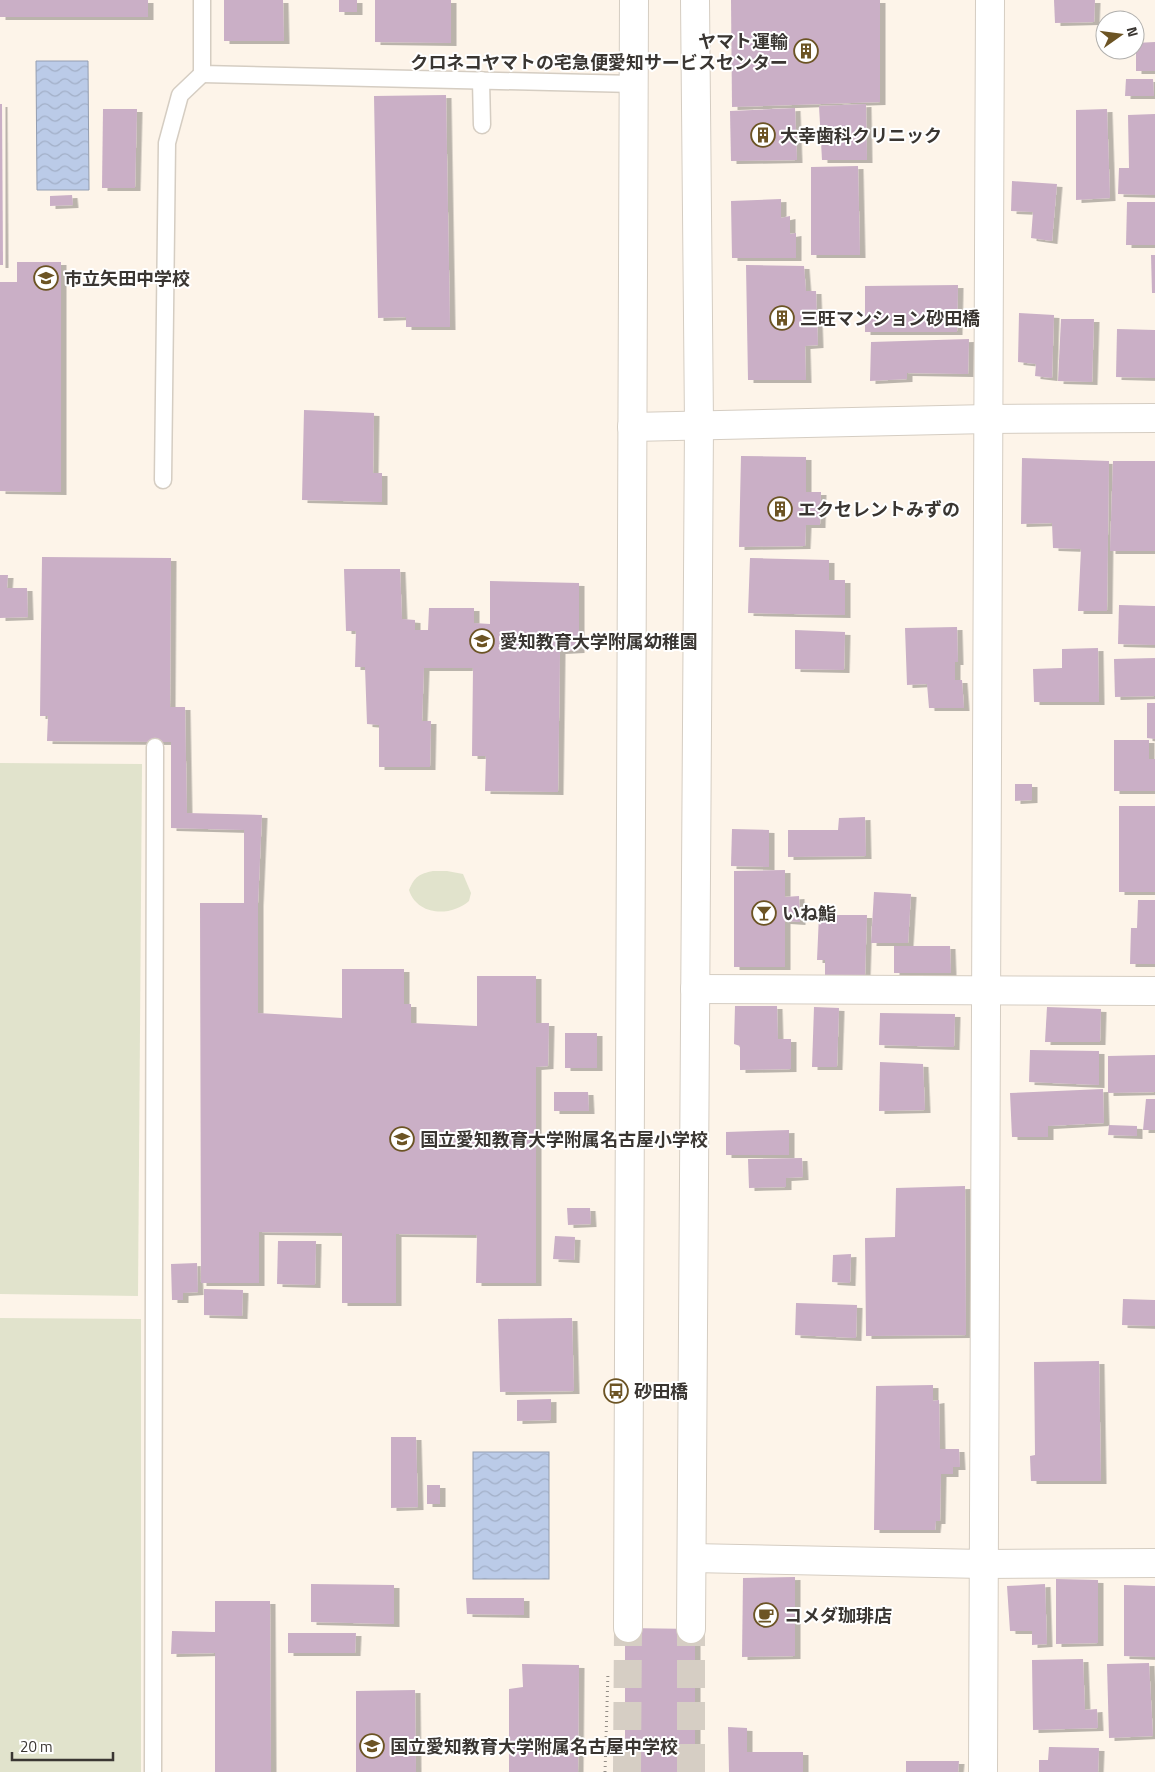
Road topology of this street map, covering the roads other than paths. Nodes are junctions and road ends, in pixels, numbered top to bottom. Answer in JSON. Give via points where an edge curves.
{"nodes":[{"id":1,"x":202,"y":0,"type":"edge"},
{"id":2,"x":634,"y":0,"type":"edge"},
{"id":3,"x":695,"y":0,"type":"edge"},
{"id":4,"x":990,"y":0,"type":"edge"},
{"id":5,"x":202,"y":74,"type":"junction"},
{"id":6,"x":480,"y":80,"type":"junction"},
{"id":7,"x":634,"y":84,"type":"junction"},
{"id":8,"x":482,"y":125,"type":"dead end"},
{"id":9,"x":1155,"y":418,"type":"edge"},
{"id":10,"x":988,"y":419,"type":"junction"},
{"id":11,"x":698,"y":424,"type":"junction"},
{"id":12,"x":632,"y":427,"type":"junction"},
{"id":13,"x":163,"y":480,"type":"dead end"},
{"id":14,"x":155,"y":746,"type":"dead end"},
{"id":15,"x":695,"y":989,"type":"junction"},
{"id":16,"x":986,"y":989,"type":"junction"},
{"id":17,"x":1155,"y":991,"type":"edge"},
{"id":18,"x":692,"y":1558,"type":"junction"},
{"id":19,"x":1155,"y":1563,"type":"edge"},
{"id":20,"x":984,"y":1564,"type":"junction"},
{"id":21,"x":628,"y":1628,"type":"tunnel mouth"},
{"id":22,"x":691,"y":1628,"type":"tunnel mouth"},
{"id":23,"x":153,"y":1772,"type":"edge"},
{"id":24,"x":983,"y":1772,"type":"edge"}],
"edges":[{"from":1,"to":5,"type":"lane"},
{"from":2,"to":7,"type":"street"},
{"from":3,"to":11,"type":"street"},
{"from":4,"to":10,"type":"street"},
{"from":5,"to":6,"type":"lane"},
{"from":5,"to":13,"type":"lane","via":[[180,95],[167,143]]},
{"from":6,"to":7,"type":"lane"},
{"from":6,"to":8,"type":"lane"},
{"from":7,"to":12,"type":"street"},
{"from":9,"to":10,"type":"street"},
{"from":10,"to":11,"type":"street"},
{"from":10,"to":16,"type":"street"},
{"from":11,"to":12,"type":"street"},
{"from":11,"to":15,"type":"street"},
{"from":12,"to":21,"type":"street"},
{"from":14,"to":23,"type":"lane"},
{"from":15,"to":16,"type":"street"},
{"from":15,"to":18,"type":"street"},
{"from":16,"to":17,"type":"street"},
{"from":16,"to":20,"type":"street"},
{"from":18,"to":20,"type":"street"},
{"from":18,"to":22,"type":"street"},
{"from":19,"to":20,"type":"street"},
{"from":20,"to":24,"type":"street"}]}
